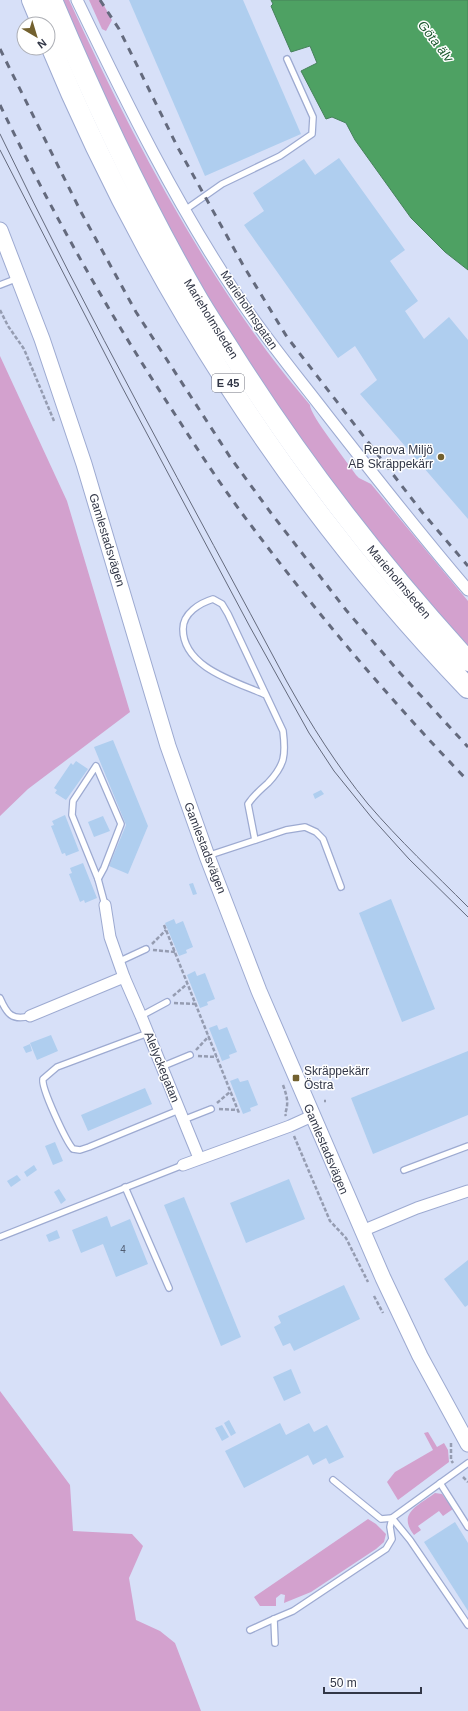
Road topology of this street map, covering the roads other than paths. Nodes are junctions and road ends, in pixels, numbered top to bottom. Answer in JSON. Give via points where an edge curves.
{"nodes":[{"id":1,"x":32,"y":0,"type":"edge"},
{"id":2,"x":52,"y":0,"type":"edge"},
{"id":3,"x":77,"y":0,"type":"edge"},
{"id":4,"x":39,"y":16,"type":"edge"},
{"id":5,"x":55,"y":56,"type":"edge"},
{"id":6,"x":287,"y":59,"type":"dead end"},
{"id":7,"x":185,"y":210,"type":"junction"},
{"id":8,"x":0,"y":230,"type":"edge"},
{"id":9,"x":19,"y":278,"type":"junction"},
{"id":10,"x":0,"y":285,"type":"edge"},
{"id":11,"x":468,"y":590,"type":"edge"},
{"id":12,"x":468,"y":661,"type":"edge"},
{"id":13,"x":468,"y":688,"type":"edge"},
{"id":14,"x":266,"y":695,"type":"junction"},
{"id":15,"x":255,"y":840,"type":"junction"},
{"id":16,"x":207,"y":856,"type":"junction"},
{"id":17,"x":98,"y":879,"type":"junction"},
{"id":18,"x":341,"y":887,"type":"dead end"},
{"id":19,"x":106,"y":905,"type":"joint"},
{"id":20,"x":146,"y":949,"type":"road end"},
{"id":21,"x":118,"y":962,"type":"junction"},
{"id":22,"x":124,"y":977,"type":"junction"},
{"id":23,"x":0,"y":998,"type":"edge"},
{"id":24,"x":166,"y":1002,"type":"road end"},
{"id":25,"x":30,"y":1016,"type":"joint"},
{"id":26,"x":141,"y":1016,"type":"junction"},
{"id":27,"x":148,"y":1034,"type":"junction"},
{"id":28,"x":190,"y":1055,"type":"road end"},
{"id":29,"x":161,"y":1067,"type":"junction"},
{"id":30,"x":211,"y":1109,"type":"road end"},
{"id":31,"x":181,"y":1115,"type":"junction"},
{"id":32,"x":312,"y":1116,"type":"junction"},
{"id":33,"x":468,"y":1146,"type":"edge"},
{"id":34,"x":199,"y":1158,"type":"junction"},
{"id":35,"x":183,"y":1164,"type":"joint"},
{"id":36,"x":404,"y":1170,"type":"dead end"},
{"id":37,"x":125,"y":1188,"type":"junction"},
{"id":38,"x":468,"y":1191,"type":"edge"},
{"id":39,"x":362,"y":1231,"type":"junction"},
{"id":40,"x":0,"y":1237,"type":"edge"},
{"id":41,"x":169,"y":1288,"type":"dead end"},
{"id":42,"x":468,"y":1444,"type":"edge"},
{"id":43,"x":468,"y":1463,"type":"edge"},
{"id":44,"x":332,"y":1480,"type":"dead end"},
{"id":45,"x":440,"y":1483,"type":"junction"},
{"id":46,"x":392,"y":1518,"type":"junction"},
{"id":47,"x":468,"y":1527,"type":"edge"},
{"id":48,"x":274,"y":1619,"type":"junction"},
{"id":49,"x":468,"y":1625,"type":"edge"},
{"id":50,"x":250,"y":1630,"type":"dead end"},
{"id":51,"x":274,"y":1643,"type":"dead end"}],
"edges":[{"from":1,"to":4,"type":"highway"},
{"from":2,"to":12,"type":"highway","name":"Marieholmsleden","number":"E 45","via":[[92,94],[140,193],[198,300],[287,438],[355,529]]},
{"from":3,"to":7,"type":"street","name":"Marieholmsgatan","via":[[143,134]]},
{"from":5,"to":13,"type":"highway","name":"Marieholmsleden","number":"E 45","via":[[130,215],[192,325],[234,391],[286,468],[355,560],[415,631]]},
{"from":6,"to":7,"type":"lane","via":[[313,117],[312,134],[280,156],[222,184]]},
{"from":7,"to":11,"type":"street","name":"Marieholmsgatan","via":[[269,341]]},
{"from":8,"to":9,"type":"street","name":"Gamlestadsvägen"},
{"from":9,"to":10,"type":"lane"},
{"from":9,"to":16,"type":"street","name":"Gamlestadsvägen","via":[[84,464],[168,746]]},
{"from":14,"to":14,"type":"lane","via":[[222,604],[213,599],[200,603],[190,612],[183,624],[183,635],[195,659],[207,668]]},
{"from":14,"to":15,"type":"lane","via":[[283,731],[286,748],[284,760],[277,772],[248,804]]},
{"from":15,"to":16,"type":"lane"},
{"from":15,"to":18,"type":"lane","via":[[304,827],[316,832],[323,838]]},
{"from":16,"to":32,"type":"street","name":"Gamlestadsvägen","via":[[276,1034]]},
{"from":17,"to":17,"type":"lane","name":"Alelyckegatan","via":[[121,824],[96,766],[73,801],[72,815]]},
{"from":17,"to":19,"type":"lane","name":"Alelyckegatan"},
{"from":19,"to":21,"type":"street","name":"Alelyckegatan","via":[[110,937]]},
{"from":20,"to":21,"type":"lane"},
{"from":21,"to":22,"type":"street","name":"Alelyckegatan"},
{"from":22,"to":25,"type":"street"},
{"from":22,"to":26,"type":"street","name":"Alelyckegatan"},
{"from":23,"to":25,"type":"lane","via":[[5,1010],[12,1016]]},
{"from":24,"to":26,"type":"lane"},
{"from":26,"to":27,"type":"street","name":"Alelyckegatan"},
{"from":27,"to":29,"type":"street","name":"Alelyckegatan"},
{"from":27,"to":31,"type":"lane","via":[[57,1067],[42,1079],[45,1090],[63,1133],[73,1149],[80,1150]]},
{"from":28,"to":29,"type":"lane"},
{"from":29,"to":31,"type":"street","name":"Alelyckegatan"},
{"from":30,"to":31,"type":"lane"},
{"from":31,"to":34,"type":"street","name":"Alelyckegatan"},
{"from":32,"to":34,"type":"street"},
{"from":32,"to":39,"type":"street","name":"Gamlestadsvägen"},
{"from":33,"to":36,"type":"lane"},
{"from":34,"to":35,"type":"street"},
{"from":35,"to":37,"type":"lane"},
{"from":37,"to":40,"type":"lane"},
{"from":37,"to":41,"type":"lane"},
{"from":38,"to":39,"type":"street","via":[[417,1208]]},
{"from":39,"to":42,"type":"street","name":"Gamlestadsvägen","via":[[420,1356]]},
{"from":43,"to":45,"type":"lane"},
{"from":44,"to":46,"type":"lane","via":[[381,1519]]},
{"from":45,"to":46,"type":"lane"},
{"from":45,"to":47,"type":"lane"},
{"from":46,"to":48,"type":"lane","via":[[392,1539],[386,1549],[293,1611]]},
{"from":46,"to":49,"type":"lane"},
{"from":48,"to":50,"type":"lane"},
{"from":48,"to":51,"type":"lane"}]}
